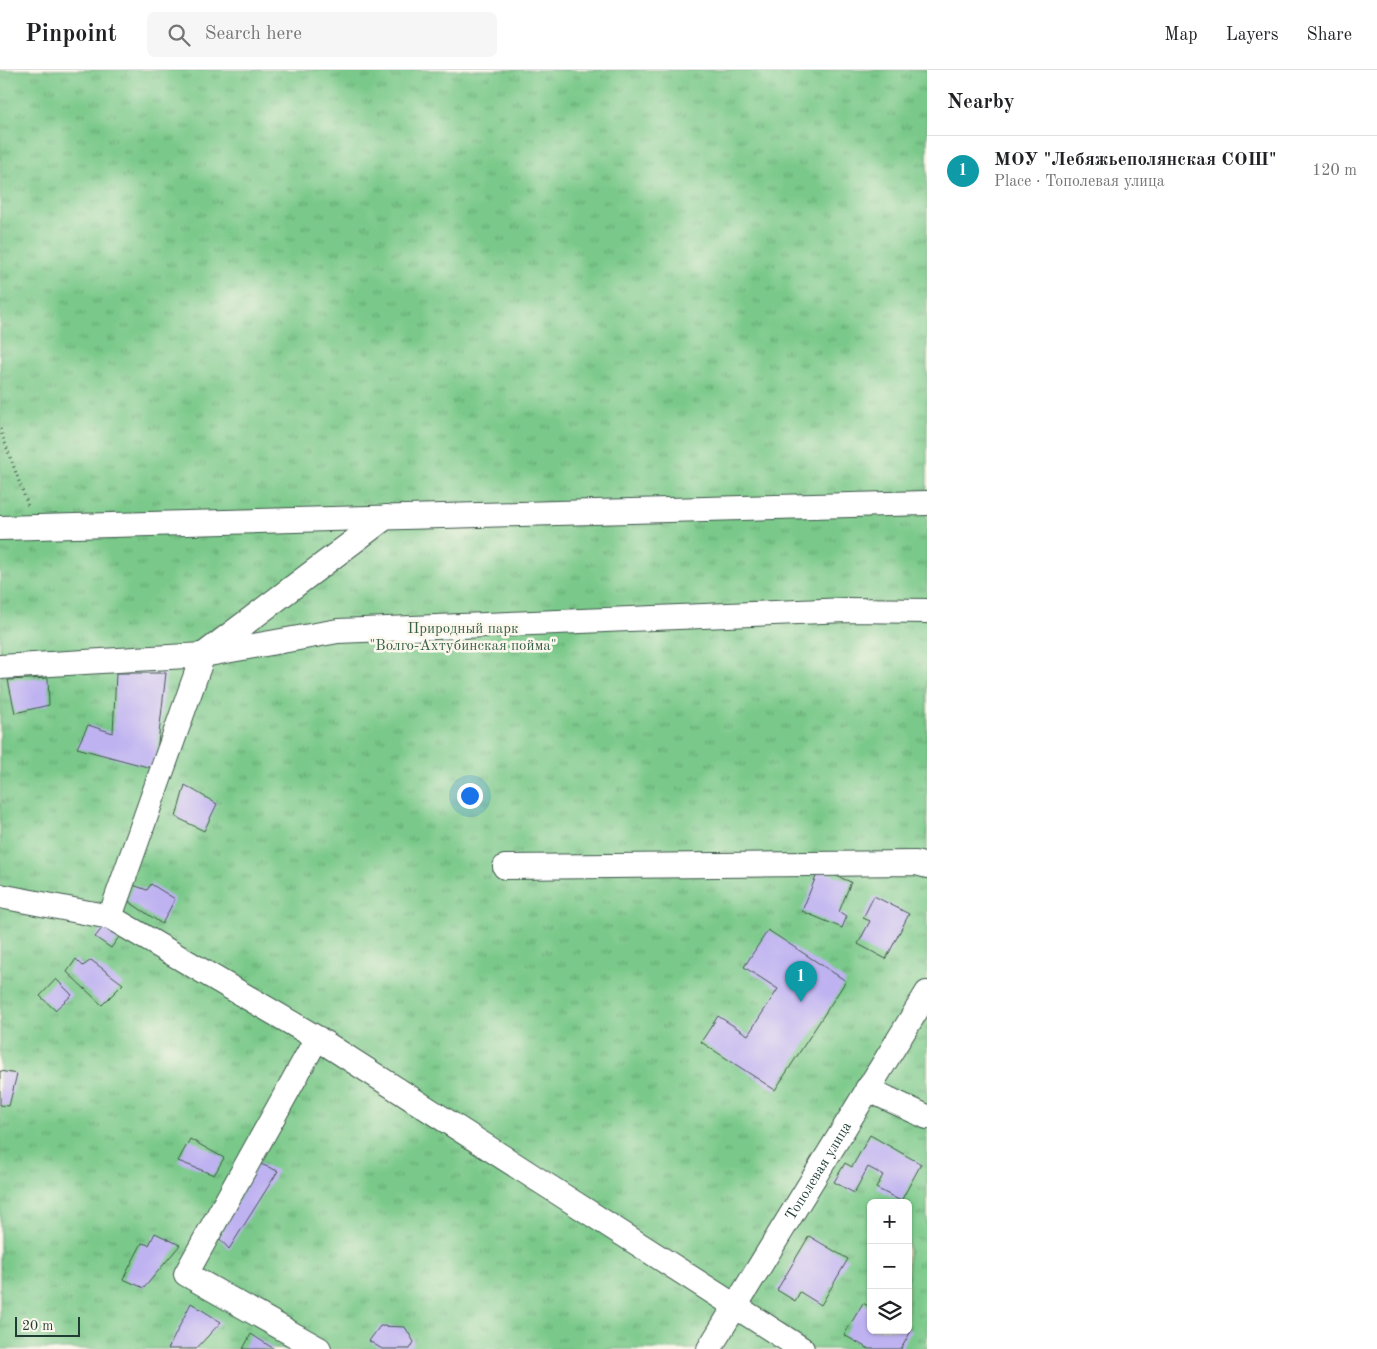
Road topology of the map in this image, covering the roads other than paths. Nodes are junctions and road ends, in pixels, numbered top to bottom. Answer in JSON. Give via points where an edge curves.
{"nodes":[{"id":1,"x":927,"y":503,"type":"edge"},
{"id":2,"x":386,"y":518,"type":"junction"},
{"id":3,"x":0,"y":528,"type":"edge"},
{"id":4,"x":927,"y":611,"type":"edge"},
{"id":5,"x":203,"y":655,"type":"junction"},
{"id":6,"x":0,"y":666,"type":"edge"},
{"id":7,"x":927,"y":866,"type":"edge"},
{"id":8,"x":505,"y":867,"type":"dead end"},
{"id":9,"x":0,"y":896,"type":"edge"},
{"id":10,"x":110,"y":917,"type":"junction"},
{"id":11,"x":927,"y":993,"type":"edge"},
{"id":12,"x":317,"y":1038,"type":"junction"},
{"id":13,"x":867,"y":1089,"type":"junction"},
{"id":14,"x":927,"y":1117,"type":"edge"},
{"id":15,"x":734,"y":1307,"type":"junction"},
{"id":16,"x":319,"y":1349,"type":"edge"},
{"id":17,"x":709,"y":1349,"type":"edge"},
{"id":18,"x":802,"y":1349,"type":"edge"}],
"edges":[{"from":1,"to":2,"type":"street"},
{"from":2,"to":3,"type":"street"},
{"from":2,"to":5,"type":"street"},
{"from":4,"to":5,"type":"street","via":[[847,610],[338,631]]},
{"from":5,"to":6,"type":"street"},
{"from":5,"to":10,"type":"street"},
{"from":7,"to":8,"type":"street","via":[[916,863]]},
{"from":9,"to":10,"type":"street"},
{"from":10,"to":12,"type":"street"},
{"from":11,"to":13,"type":"street","name":"Тополевая улица"},
{"from":12,"to":15,"type":"street"},
{"from":12,"to":16,"type":"street","via":[[186,1274]]},
{"from":13,"to":14,"type":"street"},
{"from":13,"to":15,"type":"street","name":"Тополевая улица"},
{"from":15,"to":17,"type":"street","name":"Тополевая улица"},
{"from":15,"to":18,"type":"street"}]}
